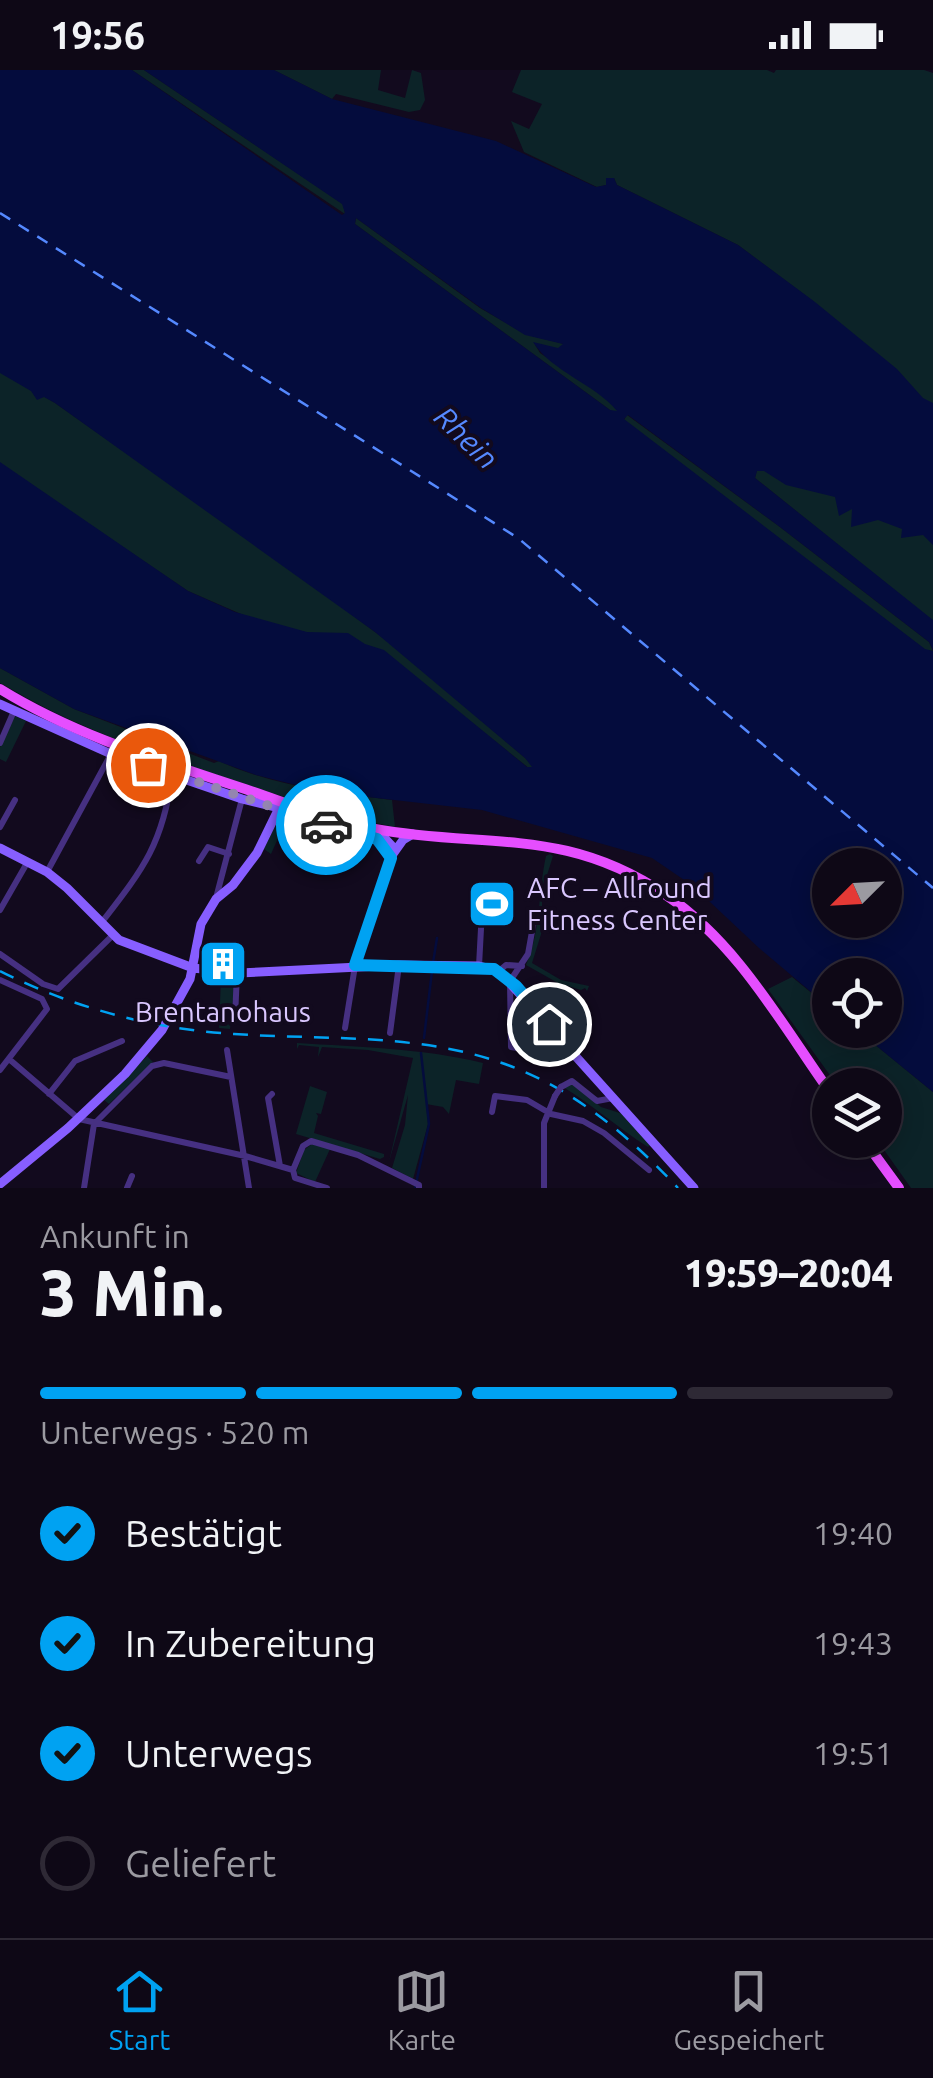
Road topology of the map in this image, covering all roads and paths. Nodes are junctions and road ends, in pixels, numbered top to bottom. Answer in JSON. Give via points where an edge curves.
{"nodes":[{"id":1,"x":0,"y":688,"type":"edge"},
{"id":2,"x":0,"y":704,"type":"edge"},
{"id":3,"x":14,"y":711,"type":"junction"},
{"id":4,"x":0,"y":743,"type":"edge"},
{"id":5,"x":111,"y":754,"type":"junction"},
{"id":6,"x":176,"y":770,"type":"junction"},
{"id":7,"x":242,"y":799,"type":"junction"},
{"id":8,"x":15,"y":800,"type":"dead end"},
{"id":9,"x":279,"y":808,"type":"junction"},
{"id":10,"x":0,"y":827,"type":"edge"},
{"id":11,"x":376,"y":829,"type":"junction"},
{"id":12,"x":400,"y":836,"type":"junction"},
{"id":13,"x":0,"y":848,"type":"edge"},
{"id":14,"x":392,"y":853,"type":"junction"},
{"id":15,"x":229,"y":854,"type":"junction"},
{"id":16,"x":199,"y":861,"type":"dead end"},
{"id":17,"x":27,"y":863,"type":"junction"},
{"id":18,"x":47,"y":872,"type":"junction"},
{"id":19,"x":483,"y":891,"type":"dead end"},
{"id":20,"x":216,"y":899,"type":"junction"},
{"id":21,"x":536,"y":908,"type":"dead end"},
{"id":22,"x":0,"y":909,"type":"edge"},
{"id":23,"x":102,"y":922,"type":"junction"},
{"id":24,"x":113,"y":935,"type":"junction"},
{"id":25,"x":0,"y":954,"type":"edge"},
{"id":26,"x":355,"y":965,"type":"junction"},
{"id":27,"x":399,"y":965,"type":"junction"},
{"id":28,"x":480,"y":966,"type":"junction"},
{"id":29,"x":522,"y":966,"type":"junction"},
{"id":30,"x":193,"y":968,"type":"junction"},
{"id":31,"x":499,"y":972,"type":"junction"},
{"id":32,"x":237,"y":973,"type":"junction"},
{"id":33,"x":510,"y":981,"type":"junction"},
{"id":34,"x":4,"y":982,"type":"edge"},
{"id":35,"x":0,"y":993,"type":"edge"},
{"id":36,"x":235,"y":1018,"type":"dead end"},
{"id":37,"x":345,"y":1028,"type":"dead end"},
{"id":38,"x":390,"y":1033,"type":"dead end"},
{"id":39,"x":122,"y":1041,"type":"dead end"},
{"id":40,"x":565,"y":1042,"type":"junction"},
{"id":41,"x":228,"y":1050,"type":"dead end"},
{"id":42,"x":9,"y":1058,"type":"junction"},
{"id":43,"x":812,"y":1068,"type":"edge"},
{"id":44,"x":0,"y":1070,"type":"edge"},
{"id":45,"x":231,"y":1077,"type":"junction"},
{"id":46,"x":497,"y":1087,"type":"dead end"},
{"id":47,"x":50,"y":1094,"type":"junction"},
{"id":48,"x":272,"y":1094,"type":"dead end"},
{"id":49,"x":495,"y":1096,"type":"junction"},
{"id":50,"x":614,"y":1098,"type":"junction"},
{"id":51,"x":546,"y":1111,"type":"junction"},
{"id":52,"x":492,"y":1112,"type":"dead end"},
{"id":53,"x":79,"y":1118,"type":"junction"},
{"id":54,"x":94,"y":1124,"type":"junction"},
{"id":55,"x":245,"y":1156,"type":"junction"},
{"id":56,"x":877,"y":1158,"type":"edge"},
{"id":57,"x":280,"y":1166,"type":"junction"},
{"id":58,"x":293,"y":1170,"type":"junction"},
{"id":59,"x":649,"y":1170,"type":"dead end"},
{"id":60,"x":132,"y":1176,"type":"dead end"},
{"id":61,"x":417,"y":1184,"type":"edge"},
{"id":62,"x":2,"y":1185,"type":"edge"},
{"id":63,"x":84,"y":1188,"type":"edge"},
{"id":64,"x":127,"y":1188,"type":"edge"},
{"id":65,"x":249,"y":1188,"type":"edge"},
{"id":66,"x":327,"y":1188,"type":"edge"},
{"id":67,"x":544,"y":1188,"type":"edge"},
{"id":68,"x":694,"y":1188,"type":"edge"},
{"id":69,"x":899,"y":1188,"type":"edge"}],
"edges":[{"from":1,"to":6,"type":"main road"},
{"from":2,"to":3,"type":"street"},
{"from":3,"to":4,"type":"street"},
{"from":3,"to":5,"type":"street"},
{"from":5,"to":6,"type":"street"},
{"from":5,"to":18,"type":"street"},
{"from":6,"to":7,"type":"street"},
{"from":6,"to":11,"type":"main road"},
{"from":6,"to":23,"type":"street","via":[[151,854]]},
{"from":7,"to":9,"type":"street"},
{"from":7,"to":15,"type":"street"},
{"from":8,"to":10,"type":"street"},
{"from":9,"to":14,"type":"street","via":[[377,839]]},
{"from":9,"to":20,"type":"street","via":[[258,854]]},
{"from":11,"to":12,"type":"main road"},
{"from":11,"to":14,"type":"street"},
{"from":12,"to":14,"type":"street"},
{"from":12,"to":43,"type":"main road","via":[[560,848],[656,889],[722,944]]},
{"from":13,"to":17,"type":"street"},
{"from":14,"to":26,"type":"street"},
{"from":15,"to":16,"type":"street","via":[[208,846]]},
{"from":15,"to":20,"type":"street"},
{"from":17,"to":18,"type":"street"},
{"from":17,"to":22,"type":"street"},
{"from":18,"to":23,"type":"street"},
{"from":19,"to":28,"type":"street"},
{"from":20,"to":30,"type":"street","via":[[198,930]]},
{"from":21,"to":29,"type":"street"},
{"from":23,"to":24,"type":"street"},
{"from":24,"to":25,"type":"street","via":[[62,988],[43,984]]},
{"from":24,"to":30,"type":"street"},
{"from":26,"to":27,"type":"street"},
{"from":26,"to":32,"type":"street"},
{"from":26,"to":37,"type":"street"},
{"from":27,"to":28,"type":"street"},
{"from":27,"to":38,"type":"street"},
{"from":28,"to":31,"type":"street"},
{"from":29,"to":31,"type":"street","via":[[506,965]]},
{"from":29,"to":33,"type":"street"},
{"from":30,"to":32,"type":"street"},
{"from":30,"to":53,"type":"street","via":[[156,1039]]},
{"from":31,"to":33,"type":"street"},
{"from":32,"to":36,"type":"street"},
{"from":33,"to":40,"type":"street"},
{"from":33,"to":40,"type":"street","via":[[511,1047],[555,1055]]},
{"from":34,"to":35,"type":"street"},
{"from":34,"to":42,"type":"street","via":[[47,1009]]},
{"from":39,"to":47,"type":"street","via":[[75,1061]]},
{"from":40,"to":50,"type":"street"},
{"from":41,"to":45,"type":"street"},
{"from":42,"to":44,"type":"street"},
{"from":42,"to":47,"type":"street"},
{"from":45,"to":54,"type":"street","via":[[158,1062]]},
{"from":45,"to":55,"type":"street"},
{"from":46,"to":49,"type":"street"},
{"from":47,"to":53,"type":"street"},
{"from":48,"to":57,"type":"street"},
{"from":49,"to":51,"type":"street"},
{"from":49,"to":52,"type":"street"},
{"from":50,"to":51,"type":"street","bridge":true,"via":[[597,1102],[572,1081],[560,1086]]},
{"from":50,"to":68,"type":"street"},
{"from":51,"to":59,"type":"street","via":[[604,1133]]},
{"from":51,"to":67,"type":"street"},
{"from":53,"to":54,"type":"street"},
{"from":53,"to":62,"type":"street"},
{"from":54,"to":55,"type":"street"},
{"from":54,"to":63,"type":"street"},
{"from":55,"to":57,"type":"street"},
{"from":55,"to":65,"type":"street"},
{"from":56,"to":69,"type":"main road"},
{"from":57,"to":58,"type":"street"},
{"from":58,"to":61,"type":"street","via":[[311,1141]]},
{"from":58,"to":66,"type":"street","via":[[295,1178]]},
{"from":60,"to":64,"type":"street"}]}
